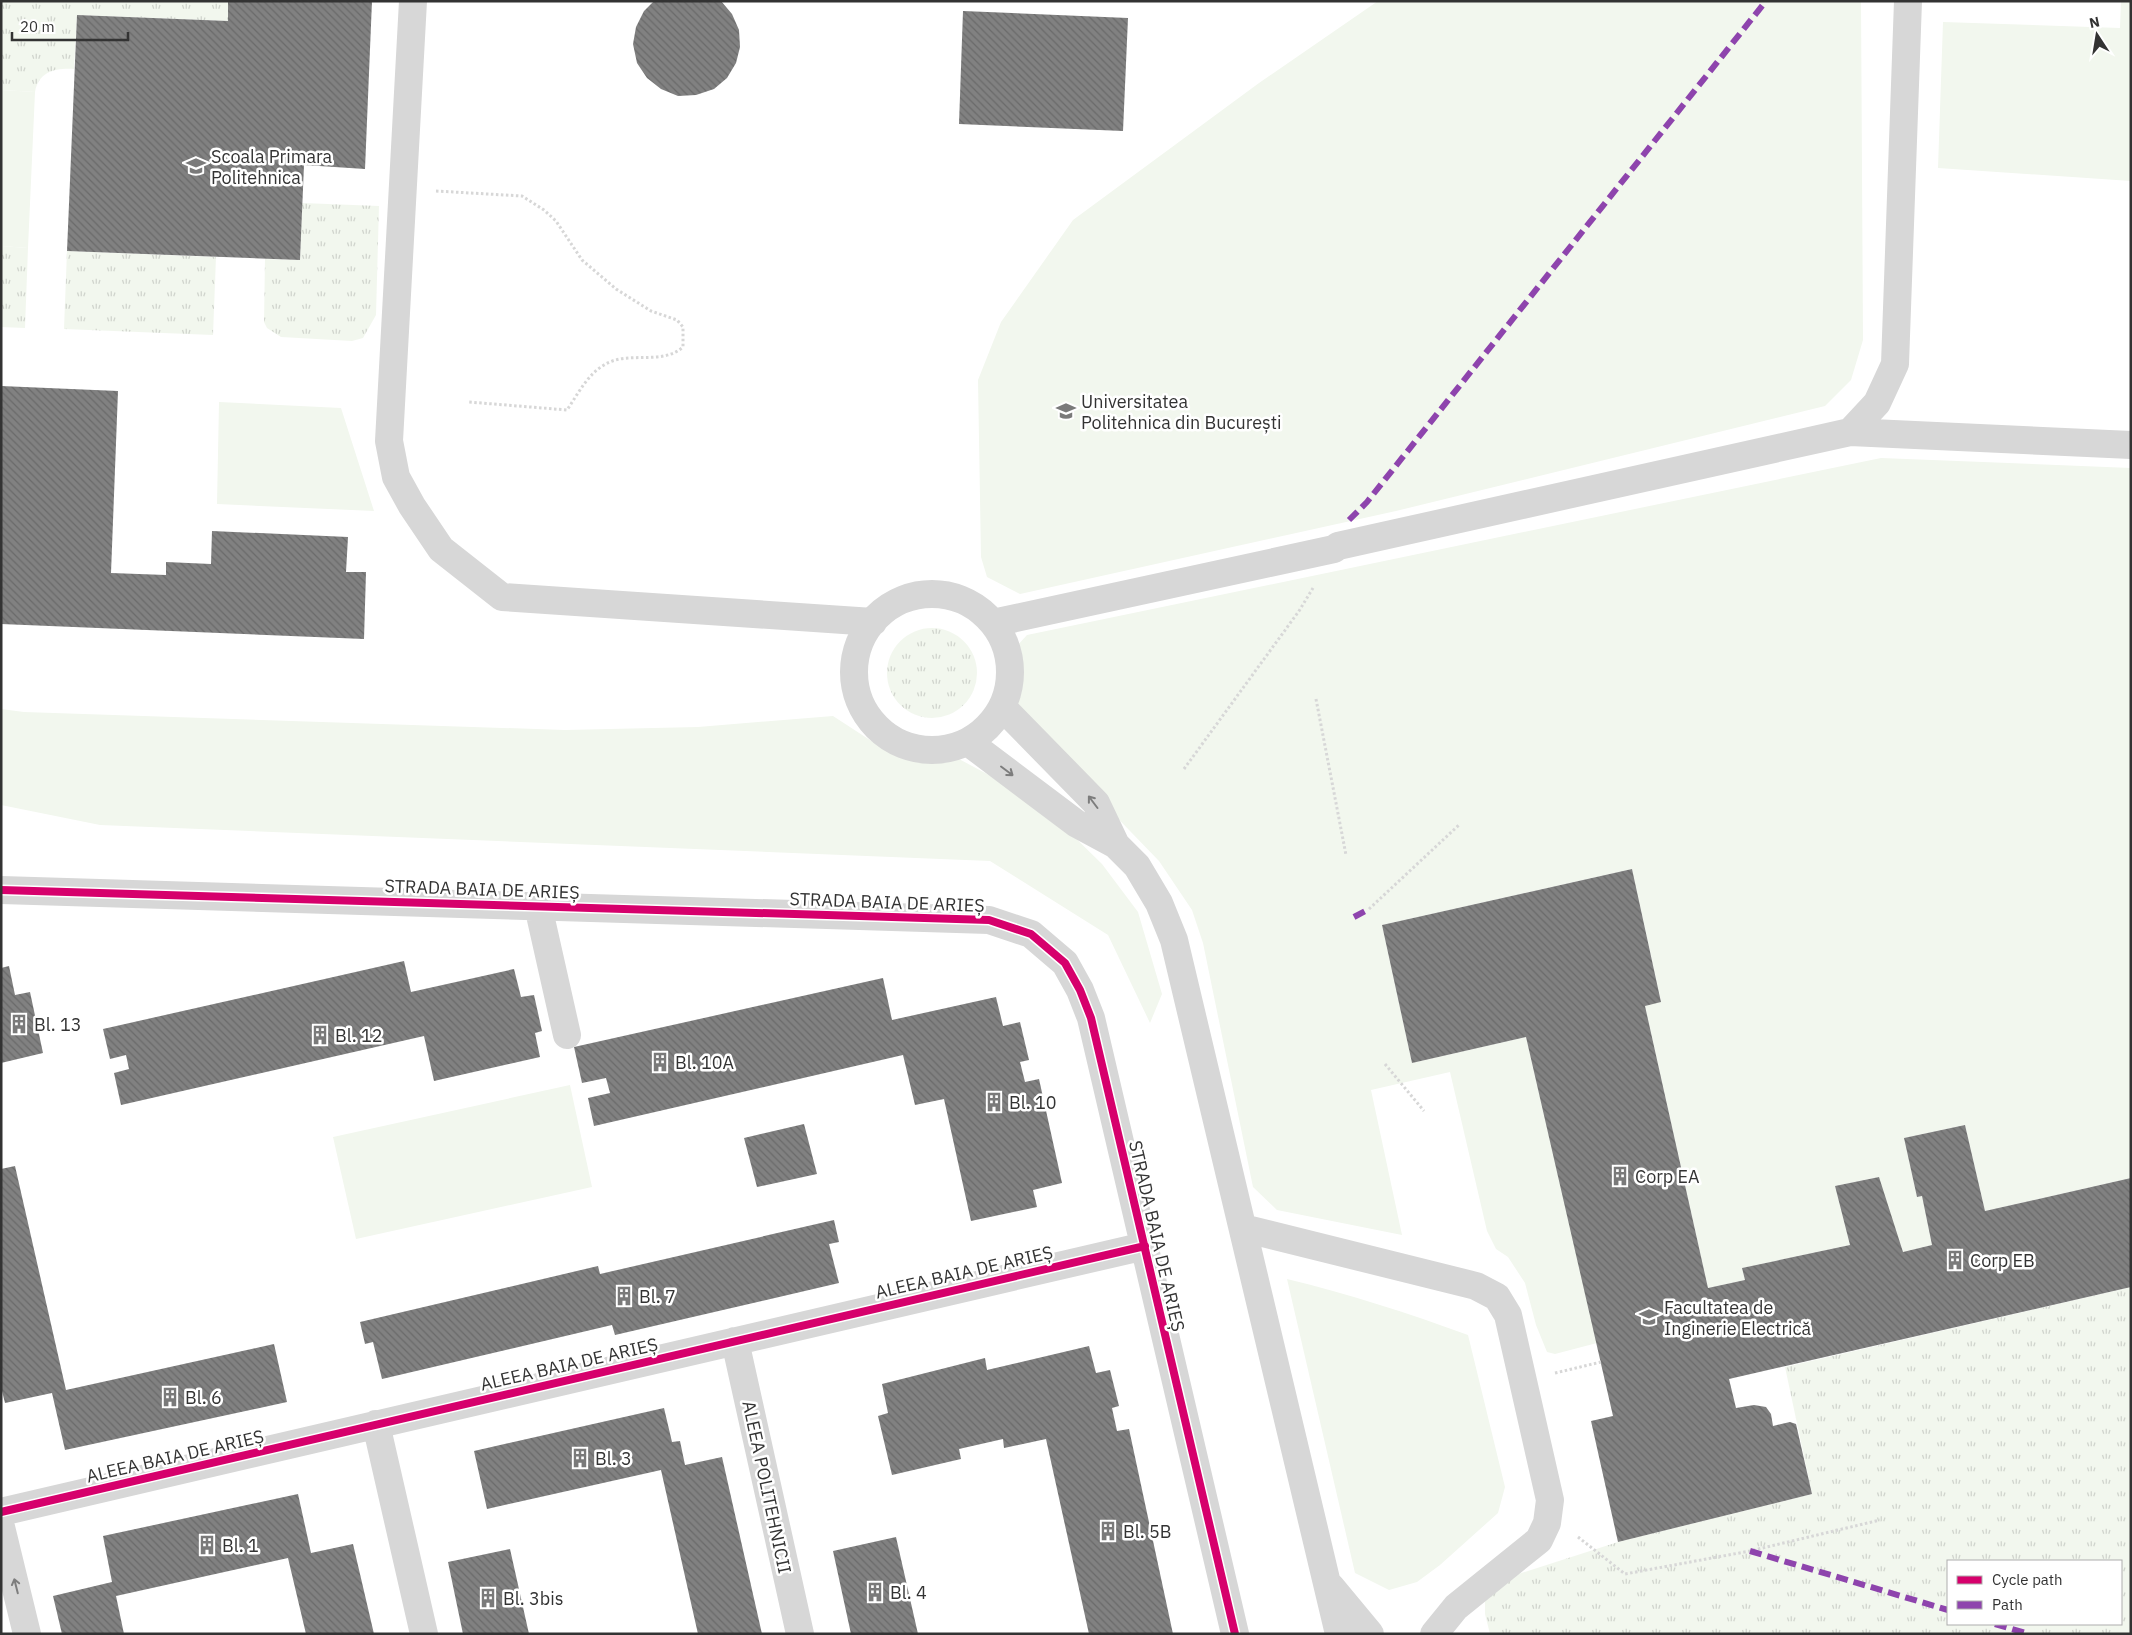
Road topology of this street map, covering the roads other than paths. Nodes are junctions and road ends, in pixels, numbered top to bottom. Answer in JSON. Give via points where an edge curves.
{"nodes":[{"id":1,"x":413,"y":1,"type":"edge"},
{"id":2,"x":1908,"y":1,"type":"edge"},
{"id":3,"x":1850,"y":432,"type":"junction"},
{"id":4,"x":2131,"y":445,"type":"edge"},
{"id":5,"x":873,"y":622,"type":"junction"},
{"id":6,"x":993,"y":623,"type":"junction"},
{"id":7,"x":1002,"y":707,"type":"junction"},
{"id":8,"x":968,"y":742,"type":"junction"},
{"id":9,"x":1116,"y":845,"type":"junction"},
{"id":10,"x":1,"y":890,"type":"edge"},
{"id":11,"x":538,"y":906,"type":"junction"},
{"id":12,"x":567,"y":1035,"type":"dead end"},
{"id":13,"x":1243,"y":1228,"type":"junction"},
{"id":14,"x":1144,"y":1246,"type":"junction"},
{"id":15,"x":735,"y":1341,"type":"junction"},
{"id":16,"x":376,"y":1424,"type":"junction"},
{"id":17,"x":1,"y":1512,"type":"edge"},
{"id":18,"x":1,"y":1527,"type":"edge"},
{"id":19,"x":1327,"y":1582,"type":"junction"},
{"id":20,"x":27,"y":1634,"type":"edge"},
{"id":21,"x":424,"y":1634,"type":"edge"},
{"id":22,"x":800,"y":1634,"type":"edge"},
{"id":23,"x":1235,"y":1634,"type":"edge"},
{"id":24,"x":1339,"y":1634,"type":"edge"},
{"id":25,"x":1370,"y":1634,"type":"edge"},
{"id":26,"x":1434,"y":1634,"type":"edge"}],
"edges":[{"from":1,"to":5,"type":"street","via":[[389,441],[396,477],[441,549],[502,597]]},
{"from":2,"to":3,"type":"street","via":[[1895,364],[1878,403]]},
{"from":3,"to":4,"type":"street"},
{"from":3,"to":6,"type":"street"},
{"from":5,"to":6,"type":"street","via":[[894,604],[907,598],[937,595],[967,603]]},
{"from":5,"to":8,"type":"street","via":[[862,637],[854,673],[857,695],[867,716],[882,733],[902,744],[924,750],[946,750]]},
{"from":6,"to":7,"type":"street","via":[[1004,642],[1010,664],[1010,686]]},
{"from":7,"to":8,"type":"street","via":[[982,733]]},
{"from":9,"to":7,"type":"street","one_way":true,"via":[[1096,803]]},
{"from":8,"to":9,"type":"street","one_way":true,"via":[[1077,824]]},
{"from":9,"to":13,"type":"street","via":[[1137,866],[1155,895],[1174,940]]},
{"from":10,"to":11,"type":"street","name":"STRADA BAIA DE ARIEȘ"},
{"from":11,"to":12,"type":"street"},
{"from":11,"to":14,"type":"street","name":"STRADA BAIA DE ARIEȘ","via":[[989,920],[1031,934],[1065,963],[1091,1018]]},
{"from":13,"to":19,"type":"street"},
{"from":13,"to":26,"type":"street","via":[[1476,1286],[1497,1297],[1508,1316],[1550,1500],[1547,1523],[1540,1540],[1456,1606]]},
{"from":14,"to":15,"type":"street","name":"ALEEA BAIA DE ARIEȘ"},
{"from":14,"to":23,"type":"street","name":"STRADA BAIA DE ARIEȘ"},
{"from":15,"to":16,"type":"street","name":"ALEEA BAIA DE ARIEȘ"},
{"from":15,"to":22,"type":"street","name":"ALEEA POLITEHNICII"},
{"from":16,"to":17,"type":"street","name":"ALEEA BAIA DE ARIEȘ"},
{"from":16,"to":21,"type":"street"},
{"from":20,"to":18,"type":"street","one_way":true},
{"from":19,"to":24,"type":"street"},
{"from":19,"to":25,"type":"street"}]}
